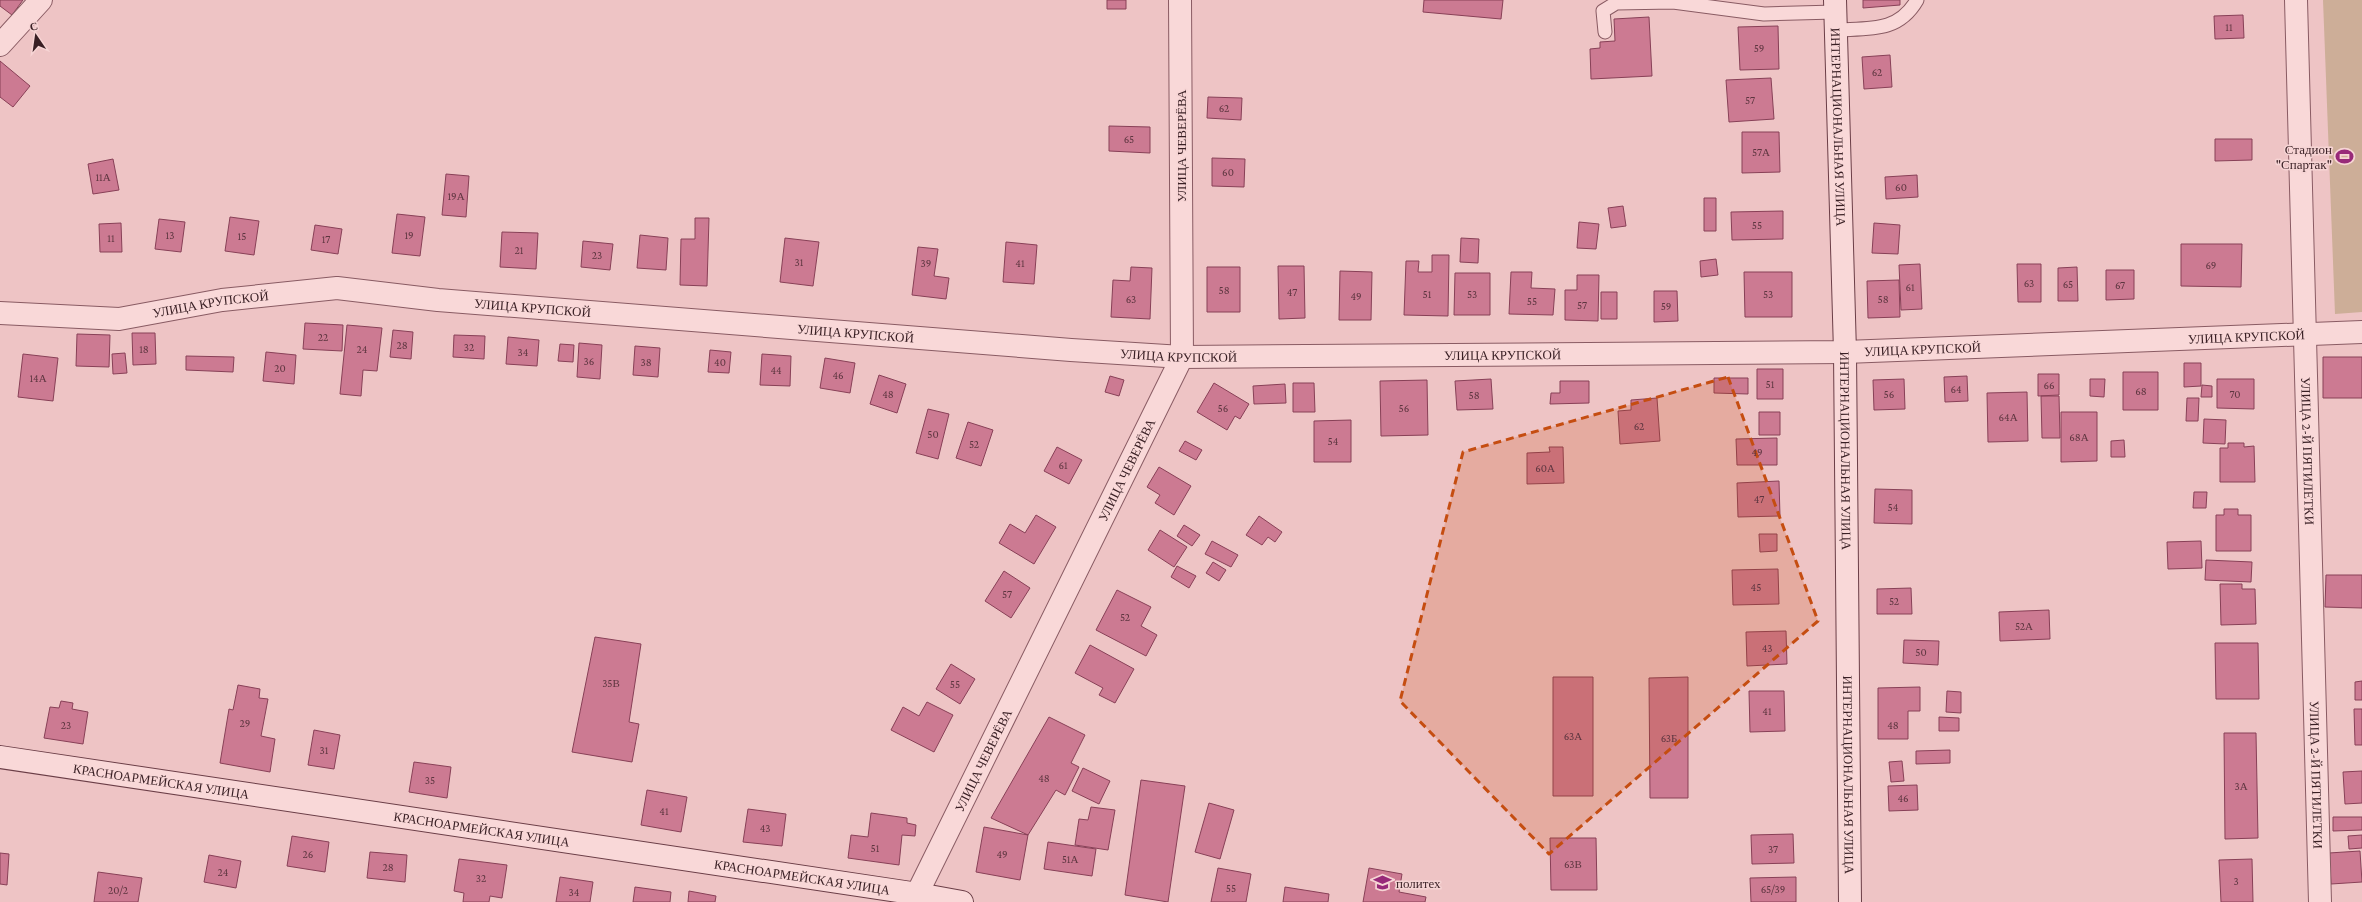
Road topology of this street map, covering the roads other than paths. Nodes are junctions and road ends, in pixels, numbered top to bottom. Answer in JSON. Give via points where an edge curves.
{"nodes":[{"id":1,"x":41,"y":0,"type":"edge"},
{"id":2,"x":1180,"y":0,"type":"edge"},
{"id":3,"x":1917,"y":0,"type":"edge"},
{"id":4,"x":2296,"y":0,"type":"edge"},
{"id":5,"x":1835,"y":14,"type":"edge"},
{"id":6,"x":1605,"y":32,"type":"dead end"},
{"id":7,"x":0,"y":45,"type":"edge"},
{"id":8,"x":0,"y":313,"type":"edge"},
{"id":9,"x":2362,"y":332,"type":"edge"},
{"id":10,"x":2306,"y":336,"type":"junction"},
{"id":11,"x":1845,"y":352,"type":"junction"},
{"id":12,"x":1182,"y":357,"type":"junction"},
{"id":13,"x":0,"y":757,"type":"edge"},
{"id":14,"x":915,"y":898,"type":"edge"},
{"id":15,"x":962,"y":902,"type":"edge"},
{"id":16,"x":1850,"y":902,"type":"edge"},
{"id":17,"x":2320,"y":902,"type":"edge"}],
"edges":[{"from":1,"to":7,"type":"street"},
{"from":2,"to":12,"type":"street","name":"УЛИЦА ЧЕВЕРЁВА"},
{"from":3,"to":5,"type":"lane","via":[[1901,21],[1887,27]]},
{"from":4,"to":10,"type":"street","name":"УЛИЦА 2-Й ПЯТИЛЕТКИ"},
{"from":5,"to":6,"type":"lane","via":[[1764,14],[1674,2],[1616,3],[1603,11]]},
{"from":5,"to":11,"type":"street","name":"ИНТЕРНАЦИОНАЛЬНАЯ УЛИЦА"},
{"from":8,"to":12,"type":"street","name":"УЛИЦА КРУПСКОЙ","via":[[119,319],[222,300],[337,288],[462,302],[1063,350]]},
{"from":9,"to":10,"type":"street","name":"УЛИЦА КРУПСКОЙ"},
{"from":10,"to":11,"type":"street","name":"УЛИЦА КРУПСКОЙ"},
{"from":10,"to":17,"type":"street","name":"УЛИЦА 2-Й ПЯТИЛЕТКИ"},
{"from":11,"to":12,"type":"street","name":"УЛИЦА КРУПСКОЙ"},
{"from":11,"to":16,"type":"street","name":"ИНТЕРНАЦИОНАЛЬНАЯ УЛИЦА"},
{"from":12,"to":14,"type":"street","name":"УЛИЦА ЧЕВЕРЁВА"},
{"from":13,"to":14,"type":"street","name":"КРАСНОАРМЕЙСКАЯ УЛИЦА"},
{"from":14,"to":15,"type":"street","name":"КРАСНОАРМЕЙСКАЯ УЛИЦА"}]}
